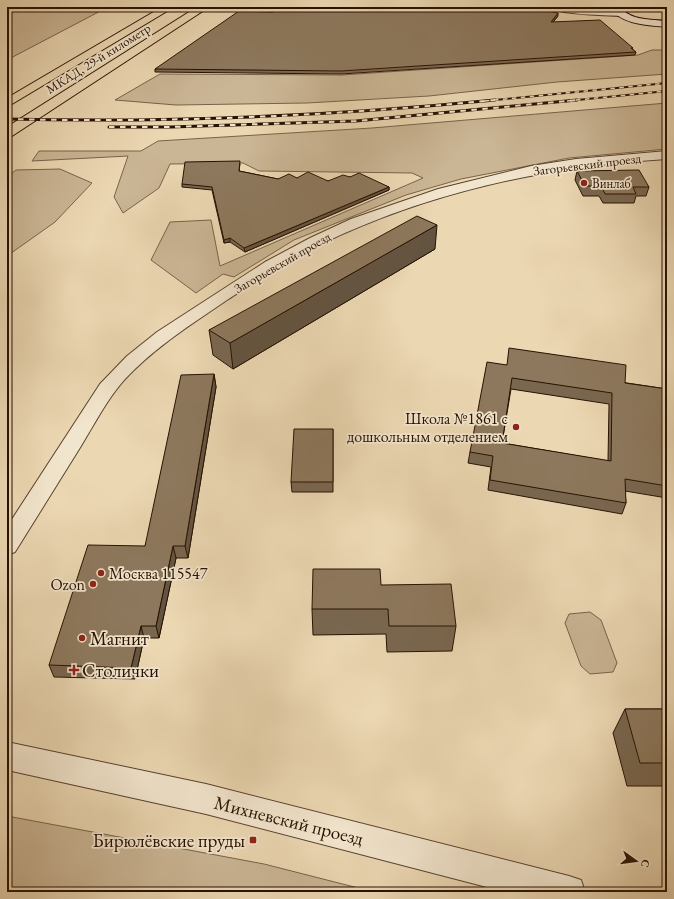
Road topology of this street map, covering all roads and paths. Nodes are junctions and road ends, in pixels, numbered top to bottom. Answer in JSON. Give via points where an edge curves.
{"nodes":[{"id":1,"x":169,"y":7,"type":"edge"},
{"id":2,"x":204,"y":7,"type":"edge"},
{"id":3,"x":556,"y":7,"type":"edge"},
{"id":4,"x":614,"y":10,"type":"edge"},
{"id":5,"x":667,"y":24,"type":"edge"},
{"id":6,"x":7,"y":103,"type":"edge"},
{"id":7,"x":7,"y":133,"type":"edge"},
{"id":8,"x":667,"y":155,"type":"edge"},
{"id":9,"x":7,"y":546,"type":"edge"},
{"id":10,"x":7,"y":756,"type":"edge"},
{"id":11,"x":568,"y":892,"type":"edge"}],
"edges":[{"from":1,"to":6,"type":"highway","name":"МКАД, 29-й километр"},
{"from":2,"to":7,"type":"highway","name":"МКАД, 29-й километр"},
{"from":3,"to":4,"type":"street"},
{"from":4,"to":5,"type":"street","via":[[641,20]]},
{"from":8,"to":9,"type":"street","name":"Загорьевский проезд","via":[[636,156],[554,167],[448,189],[383,210],[313,242],[272,266],[210,304],[142,352],[106,389]]},
{"from":10,"to":11,"type":"street","name":"Михневский проезд","via":[[206,799]]}]}
